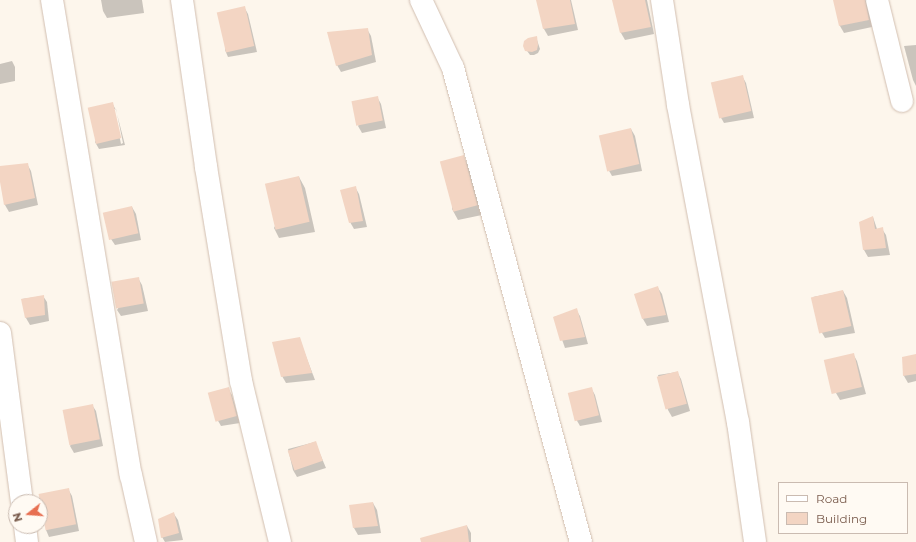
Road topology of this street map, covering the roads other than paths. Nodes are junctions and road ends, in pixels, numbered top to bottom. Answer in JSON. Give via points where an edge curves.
{"nodes":[{"id":1,"x":52,"y":0,"type":"edge"},
{"id":2,"x":182,"y":0,"type":"edge"},
{"id":3,"x":421,"y":0,"type":"edge"},
{"id":4,"x":662,"y":0,"type":"edge"},
{"id":5,"x":877,"y":0,"type":"edge"},
{"id":6,"x":902,"y":101,"type":"dead end"},
{"id":7,"x":0,"y":333,"type":"edge"},
{"id":8,"x":21,"y":494,"type":"edge"},
{"id":9,"x":146,"y":542,"type":"edge"},
{"id":10,"x":280,"y":542,"type":"edge"},
{"id":11,"x":581,"y":542,"type":"edge"},
{"id":12,"x":755,"y":542,"type":"edge"}],
"edges":[{"from":1,"to":9,"type":"street","via":[[131,475]]},
{"from":2,"to":10,"type":"street","via":[[241,381]]},
{"from":3,"to":11,"type":"street","via":[[453,68]]},
{"from":4,"to":12,"type":"street","via":[[680,113],[738,422]]},
{"from":5,"to":6,"type":"street"},
{"from":7,"to":8,"type":"street"}]}
